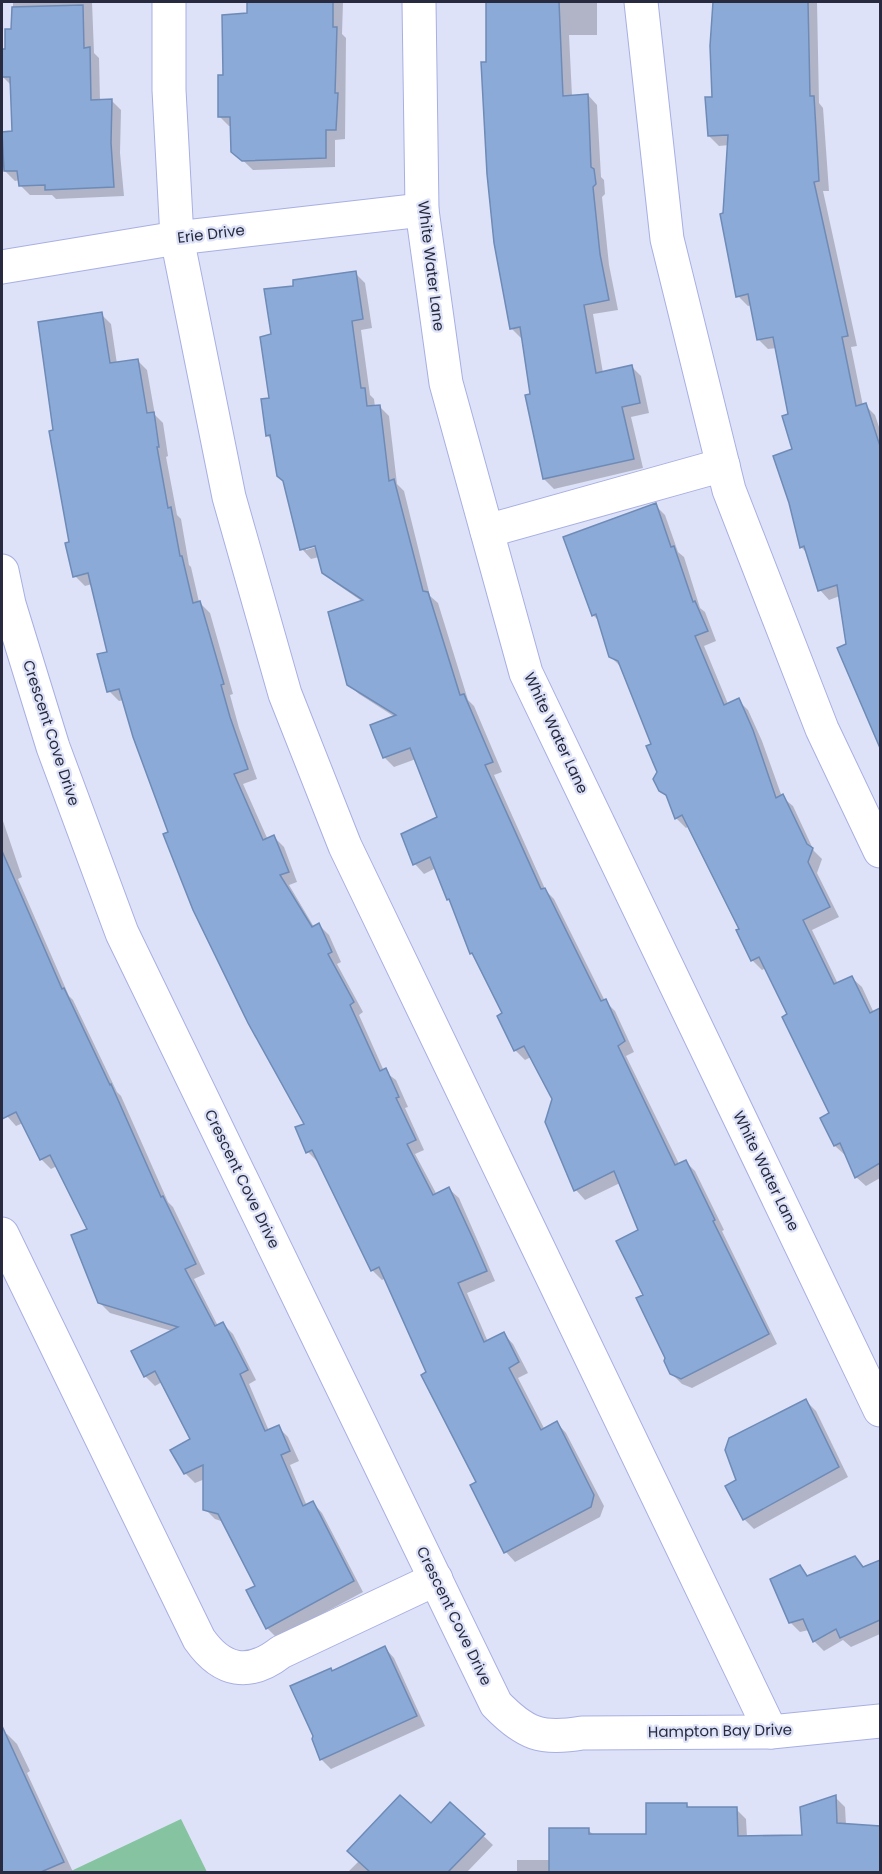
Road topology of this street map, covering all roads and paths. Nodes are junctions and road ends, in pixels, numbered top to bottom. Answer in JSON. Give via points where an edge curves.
{"nodes":[{"id":1,"x":169,"y":2,"type":"edge"},
{"id":2,"x":419,"y":2,"type":"edge"},
{"id":3,"x":641,"y":2,"type":"edge"},
{"id":4,"x":422,"y":210,"type":"junction"},
{"id":5,"x":177,"y":238,"type":"junction"},
{"id":6,"x":2,"y":267,"type":"edge"},
{"id":7,"x":723,"y":465,"type":"junction"},
{"id":8,"x":487,"y":531,"type":"junction"},
{"id":9,"x":2,"y":571,"type":"edge"},
{"id":10,"x":880,"y":850,"type":"edge"},
{"id":11,"x":2,"y":1234,"type":"edge"},
{"id":12,"x":880,"y":1410,"type":"edge"},
{"id":13,"x":436,"y":1579,"type":"junction"},
{"id":14,"x":880,"y":1721,"type":"edge"},
{"id":15,"x":771,"y":1732,"type":"junction"},
{"id":16,"x":559,"y":1737,"type":"joint"}],
"edges":[{"from":1,"to":5,"type":"street"},
{"from":2,"to":4,"type":"street","name":"White Water Lane"},
{"from":3,"to":7,"type":"street","via":[[667,239]]},
{"from":4,"to":5,"type":"street","name":"Erie Drive"},
{"from":4,"to":8,"type":"street","name":"White Water Lane","via":[[446,383]]},
{"from":5,"to":6,"type":"street","name":"Erie Drive"},
{"from":5,"to":15,"type":"street","via":[[229,497],[285,694],[345,846]]},
{"from":7,"to":8,"type":"street"},
{"from":7,"to":10,"type":"street","via":[[729,490],[822,729]]},
{"from":8,"to":12,"type":"street","name":"White Water Lane","via":[[526,673]]},
{"from":9,"to":13,"type":"street","name":"Crescent Cove Drive","via":[[53,747],[122,933]]},
{"from":11,"to":13,"type":"street","via":[[208,1653],[237,1668],[253,1668]]},
{"from":13,"to":16,"type":"street","name":"Crescent Cove Drive","via":[[496,1704],[513,1721],[534,1733]]},
{"from":14,"to":15,"type":"street","name":"Hampton Bay Drive"},
{"from":15,"to":16,"type":"street","name":"Hampton Bay Drive","via":[[582,1733]]}]}
